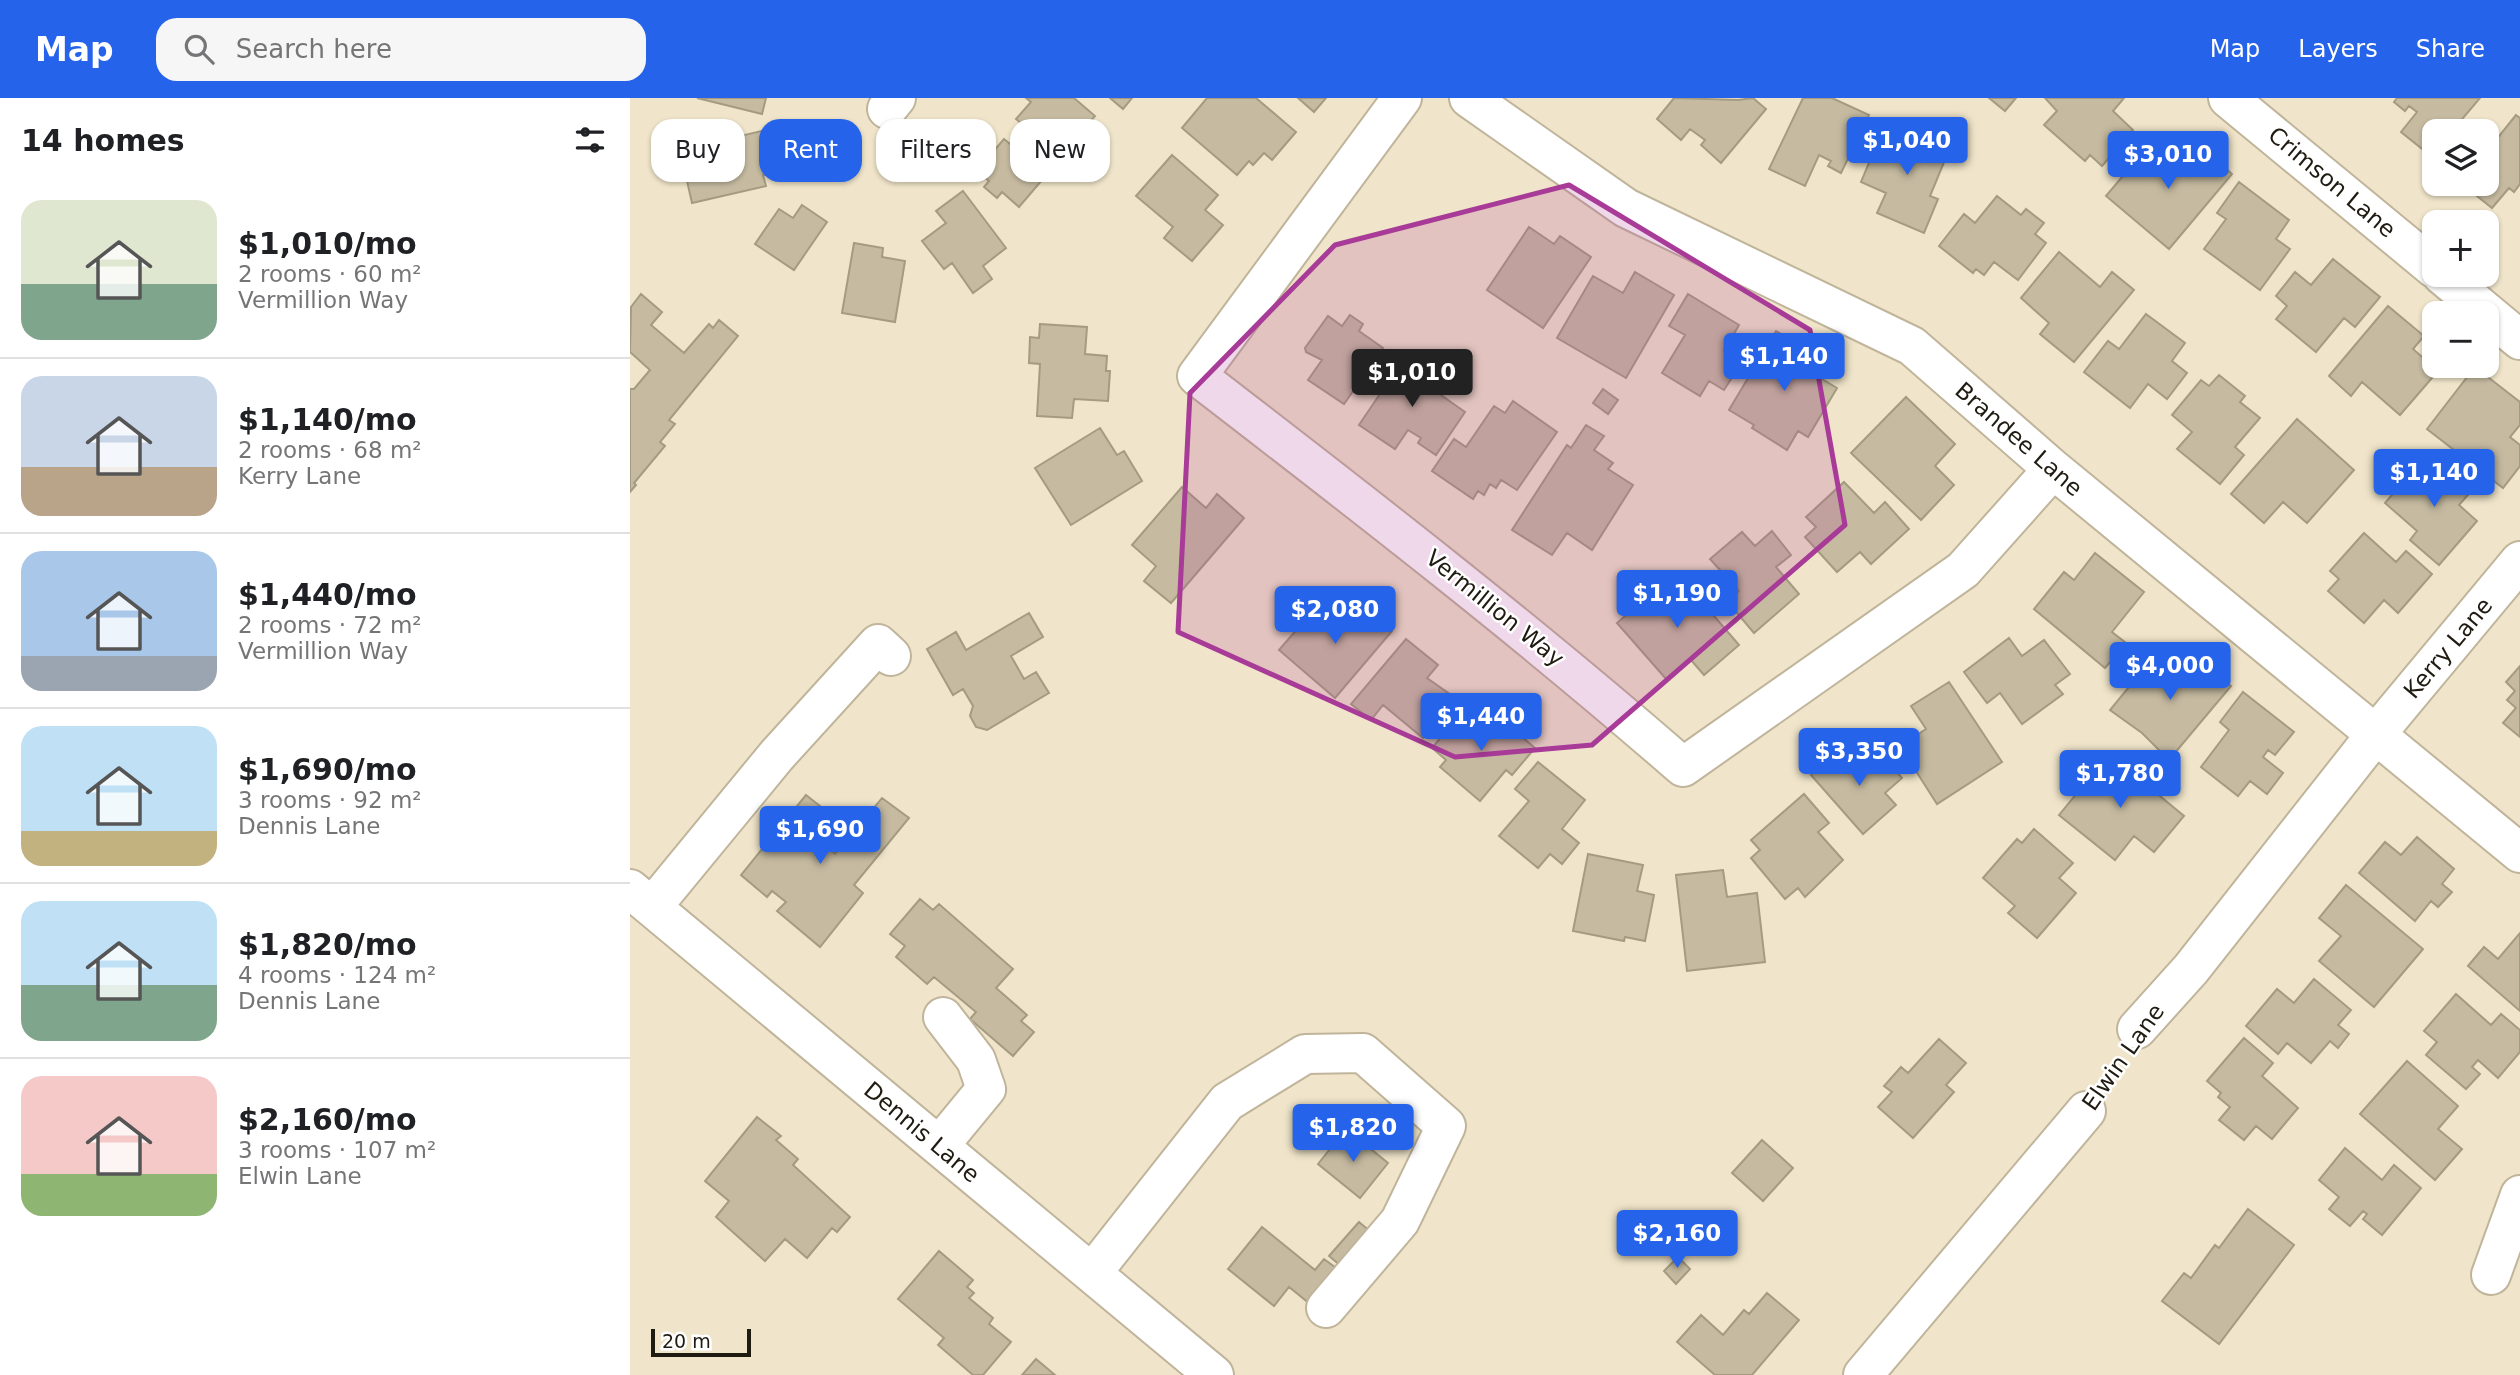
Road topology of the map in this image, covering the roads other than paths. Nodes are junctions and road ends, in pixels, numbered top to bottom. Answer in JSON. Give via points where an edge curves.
{"nodes":[{"id":1,"x":1402,"y":98,"type":"edge"},
{"id":2,"x":1469,"y":98,"type":"edge"},
{"id":3,"x":2228,"y":98,"type":"edge"},
{"id":4,"x":2422,"y":258,"type":"edge"},
{"id":5,"x":2456,"y":287,"type":"edge"},
{"id":6,"x":2520,"y":340,"type":"edge"},
{"id":7,"x":2053,"y":469,"type":"junction"},
{"id":8,"x":2520,"y":561,"type":"edge"},
{"id":9,"x":891,"y":656,"type":"dead end"},
{"id":10,"x":2376,"y":734,"type":"junction"},
{"id":11,"x":2520,"y":853,"type":"edge"},
{"id":12,"x":641,"y":898,"type":"edge"},
{"id":13,"x":943,"y":1017,"type":"dead end"},
{"id":14,"x":2137,"y":1029,"type":"road end"},
{"id":15,"x":2086,"y":1111,"type":"road end"},
{"id":16,"x":939,"y":1146,"type":"junction"},
{"id":17,"x":2520,"y":1195,"type":"edge"},
{"id":18,"x":1092,"y":1273,"type":"junction"},
{"id":19,"x":2491,"y":1275,"type":"dead end"},
{"id":20,"x":1325,"y":1308,"type":"dead end"},
{"id":21,"x":1214,"y":1375,"type":"edge"},
{"id":22,"x":1863,"y":1375,"type":"edge"}],
"edges":[{"from":1,"to":7,"type":"street","name":"Vermillion Way","via":[[1197,376],[1426,553],[1683,766],[1963,570]]},
{"from":2,"to":7,"type":"street","name":"Brandee Lane","via":[[1626,208],[1912,346]]},
{"from":3,"to":4,"type":"street","name":"Crimson Lane"},
{"from":5,"to":6,"type":"street"},
{"from":7,"to":10,"type":"street","name":"Brandee Lane"},
{"from":8,"to":10,"type":"street","name":"Kerry Lane"},
{"from":9,"to":12,"type":"street","via":[[878,644]]},
{"from":10,"to":11,"type":"street","name":"Brandee Lane"},
{"from":10,"to":14,"type":"street","name":"Elwin Lane","via":[[2191,969]]},
{"from":12,"to":16,"type":"street","name":"Dennis Lane"},
{"from":13,"to":16,"type":"street","via":[[976,1060],[986,1089]]},
{"from":15,"to":22,"type":"street","name":"Elwin Lane"},
{"from":16,"to":18,"type":"street","name":"Dennis Lane"},
{"from":17,"to":19,"type":"street"},
{"from":18,"to":20,"type":"street","via":[[1227,1102],[1305,1054],[1363,1054],[1446,1126],[1399,1221]]},
{"from":18,"to":21,"type":"street","name":"Dennis Lane"}]}
